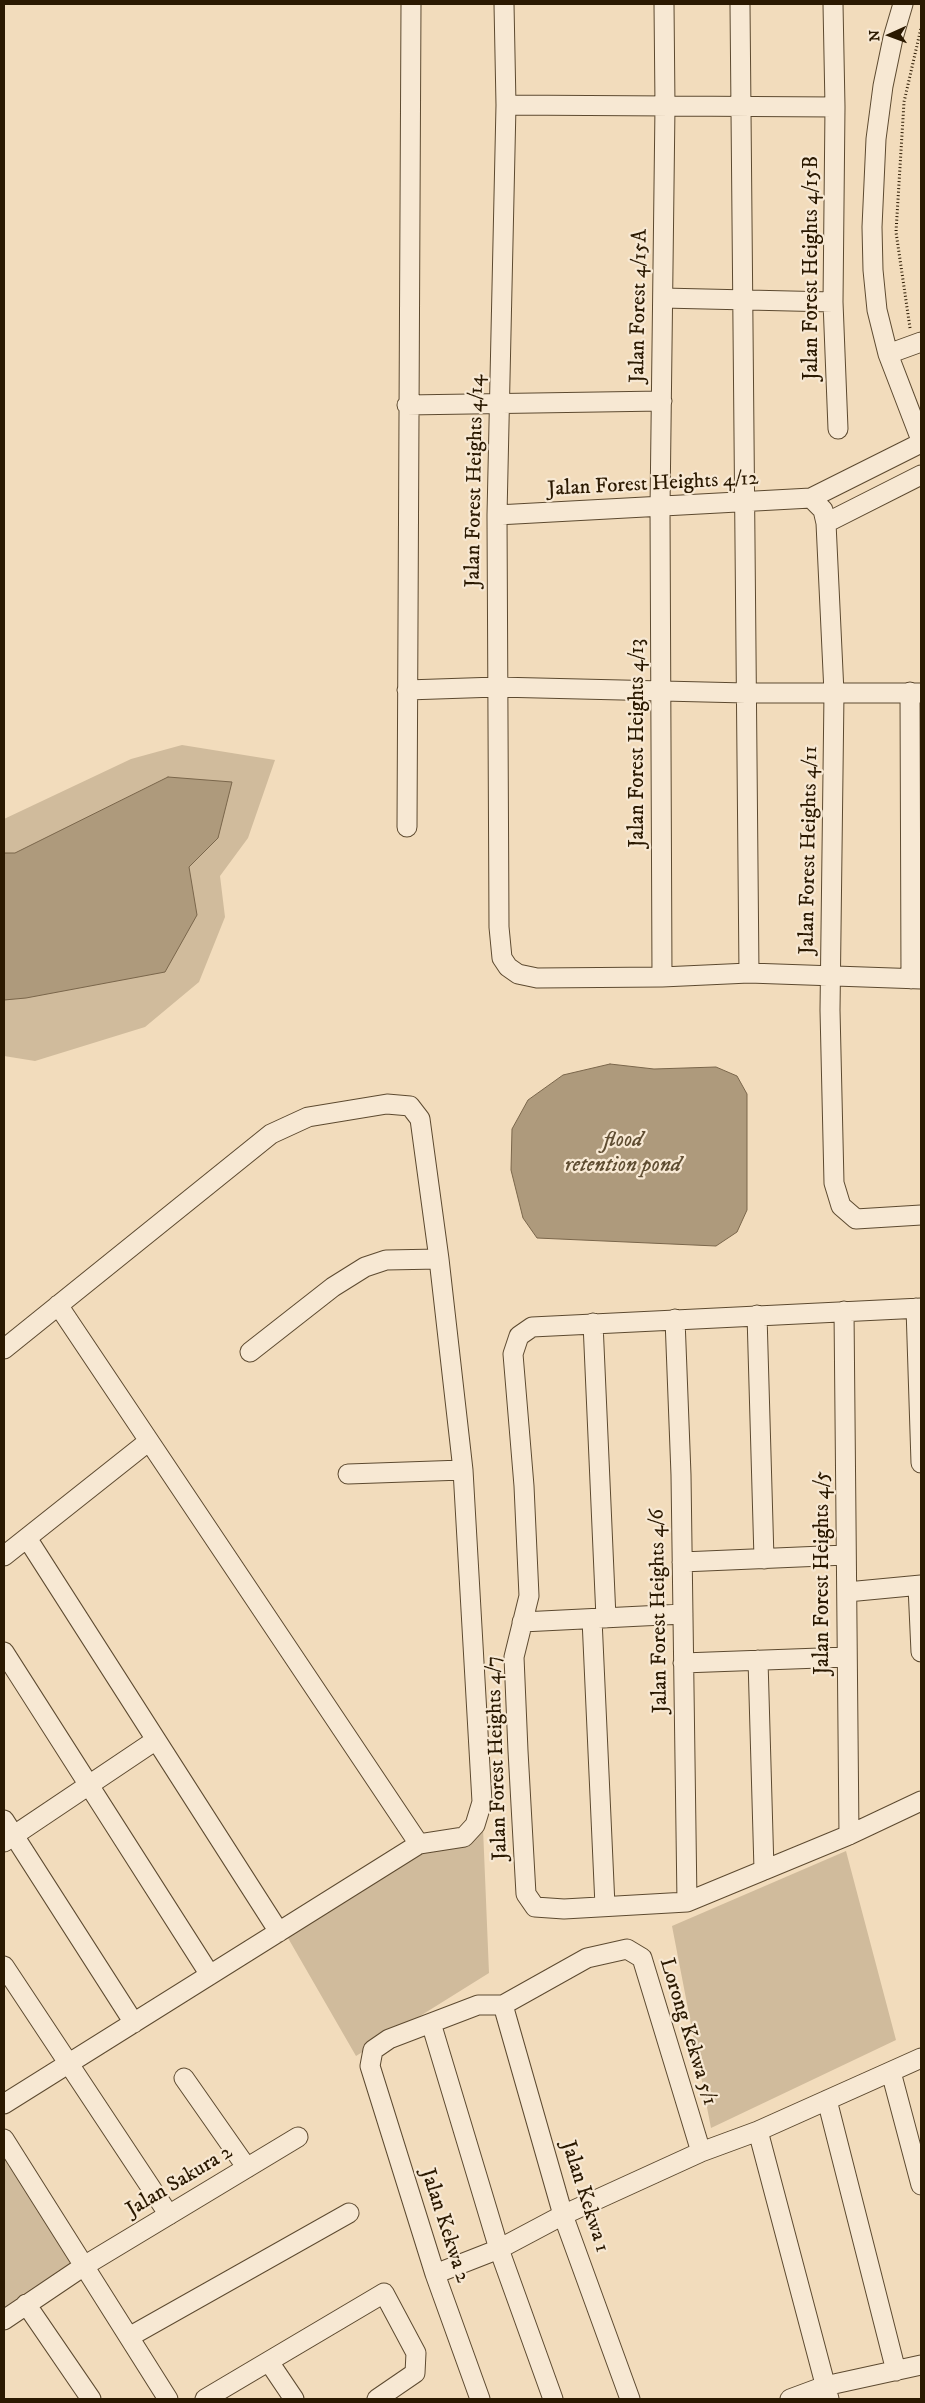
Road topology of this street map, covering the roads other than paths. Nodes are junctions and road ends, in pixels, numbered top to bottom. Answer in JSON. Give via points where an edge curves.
{"nodes":[{"id":1,"x":411,"y":4,"type":"edge"},
{"id":2,"x":504,"y":4,"type":"edge"},
{"id":3,"x":664,"y":4,"type":"edge"},
{"id":4,"x":740,"y":4,"type":"edge"},
{"id":5,"x":833,"y":4,"type":"edge"},
{"id":6,"x":903,"y":4,"type":"edge"},
{"id":7,"x":506,"y":105,"type":"junction"},
{"id":8,"x":666,"y":106,"type":"junction"},
{"id":9,"x":741,"y":106,"type":"junction"},
{"id":10,"x":835,"y":107,"type":"junction"},
{"id":11,"x":663,"y":298,"type":"junction"},
{"id":12,"x":743,"y":299,"type":"junction"},
{"id":13,"x":833,"y":302,"type":"junction"},
{"id":14,"x":917,"y":343,"type":"edge"},
{"id":15,"x":888,"y":354,"type":"junction"},
{"id":16,"x":662,"y":401,"type":"junction"},
{"id":17,"x":499,"y":402,"type":"junction"},
{"id":18,"x":408,"y":405,"type":"junction"},
{"id":19,"x":838,"y":429,"type":"dead end"},
{"id":20,"x":921,"y":441,"type":"edge"},
{"id":21,"x":921,"y":475,"type":"edge"},
{"id":22,"x":812,"y":498,"type":"junction"},
{"id":23,"x":744,"y":504,"type":"junction"},
{"id":24,"x":660,"y":508,"type":"junction"},
{"id":25,"x":497,"y":515,"type":"junction"},
{"id":26,"x":826,"y":523,"type":"junction"},
{"id":27,"x":497,"y":688,"type":"junction"},
{"id":28,"x":407,"y":690,"type":"junction"},
{"id":29,"x":661,"y":692,"type":"junction"},
{"id":30,"x":916,"y":692,"type":"edge"},
{"id":31,"x":746,"y":693,"type":"junction"},
{"id":32,"x":834,"y":693,"type":"junction"},
{"id":33,"x":407,"y":827,"type":"dead end"},
{"id":34,"x":749,"y":973,"type":"junction"},
{"id":35,"x":662,"y":977,"type":"junction"},
{"id":36,"x":831,"y":977,"type":"junction"},
{"id":37,"x":916,"y":979,"type":"edge"},
{"id":38,"x":921,"y":1215,"type":"edge"},
{"id":39,"x":439,"y":1259,"type":"junction"},
{"id":40,"x":58,"y":1305,"type":"junction"},
{"id":41,"x":919,"y":1308,"type":"edge"},
{"id":42,"x":844,"y":1311,"type":"junction"},
{"id":43,"x":757,"y":1315,"type":"junction"},
{"id":44,"x":675,"y":1319,"type":"junction"},
{"id":45,"x":593,"y":1323,"type":"junction"},
{"id":46,"x":4,"y":1349,"type":"edge"},
{"id":47,"x":250,"y":1352,"type":"dead end"},
{"id":48,"x":149,"y":1441,"type":"junction"},
{"id":49,"x":921,"y":1463,"type":"edge"},
{"id":50,"x":463,"y":1470,"type":"junction"},
{"id":51,"x":348,"y":1474,"type":"dead end"},
{"id":52,"x":27,"y":1538,"type":"junction"},
{"id":53,"x":846,"y":1555,"type":"junction"},
{"id":54,"x":4,"y":1556,"type":"edge"},
{"id":55,"x":764,"y":1559,"type":"junction"},
{"id":56,"x":682,"y":1562,"type":"junction"},
{"id":57,"x":920,"y":1586,"type":"edge"},
{"id":58,"x":847,"y":1592,"type":"junction"},
{"id":59,"x":683,"y":1614,"type":"junction"},
{"id":60,"x":599,"y":1618,"type":"junction"},
{"id":61,"x":522,"y":1622,"type":"junction"},
{"id":62,"x":4,"y":1652,"type":"edge"},
{"id":63,"x":921,"y":1652,"type":"edge"},
{"id":64,"x":847,"y":1657,"type":"junction"},
{"id":65,"x":758,"y":1660,"type":"junction"},
{"id":66,"x":684,"y":1663,"type":"junction"},
{"id":67,"x":156,"y":1740,"type":"junction"},
{"id":68,"x":89,"y":1785,"type":"junction"},
{"id":69,"x":921,"y":1801,"type":"edge"},
{"id":70,"x":7,"y":1833,"type":"edge"},
{"id":71,"x":849,"y":1835,"type":"junction"},
{"id":72,"x":419,"y":1844,"type":"junction"},
{"id":73,"x":764,"y":1870,"type":"junction"},
{"id":74,"x":687,"y":1902,"type":"junction"},
{"id":75,"x":605,"y":1906,"type":"junction"},
{"id":76,"x":279,"y":1932,"type":"junction"},
{"id":77,"x":4,"y":1966,"type":"edge"},
{"id":78,"x":210,"y":1975,"type":"junction"},
{"id":79,"x":503,"y":2005,"type":"junction"},
{"id":80,"x":134,"y":2023,"type":"junction"},
{"id":81,"x":431,"y":2023,"type":"junction"},
{"id":82,"x":921,"y":2058,"type":"edge"},
{"id":83,"x":69,"y":2063,"type":"junction"},
{"id":84,"x":891,"y":2072,"type":"junction"},
{"id":85,"x":184,"y":2078,"type":"dead end"},
{"id":86,"x":828,"y":2100,"type":"junction"},
{"id":87,"x":4,"y":2104,"type":"edge"},
{"id":88,"x":758,"y":2131,"type":"junction"},
{"id":89,"x":298,"y":2137,"type":"dead end"},
{"id":90,"x":4,"y":2142,"type":"edge"},
{"id":91,"x":701,"y":2152,"type":"junction"},
{"id":92,"x":247,"y":2168,"type":"junction"},
{"id":93,"x":921,"y":2185,"type":"edge"},
{"id":94,"x":349,"y":2213,"type":"dead end"},
{"id":95,"x":563,"y":2214,"type":"junction"},
{"id":96,"x":169,"y":2215,"type":"junction"},
{"id":97,"x":499,"y":2249,"type":"junction"},
{"id":98,"x":84,"y":2266,"type":"junction"},
{"id":99,"x":434,"y":2274,"type":"junction"},
{"id":100,"x":26,"y":2304,"type":"junction"},
{"id":101,"x":4,"y":2320,"type":"edge"},
{"id":102,"x":130,"y":2338,"type":"junction"},
{"id":103,"x":269,"y":2362,"type":"junction"},
{"id":104,"x":921,"y":2365,"type":"edge"},
{"id":105,"x":896,"y":2370,"type":"junction"},
{"id":106,"x":827,"y":2393,"type":"edge"},
{"id":107,"x":91,"y":2399,"type":"edge"},
{"id":108,"x":168,"y":2399,"type":"edge"},
{"id":109,"x":205,"y":2399,"type":"edge"},
{"id":110,"x":294,"y":2399,"type":"edge"},
{"id":111,"x":377,"y":2399,"type":"edge"},
{"id":112,"x":480,"y":2399,"type":"edge"},
{"id":113,"x":553,"y":2399,"type":"edge"},
{"id":114,"x":630,"y":2399,"type":"edge"},
{"id":115,"x":790,"y":2399,"type":"edge"}],
"edges":[{"from":1,"to":18,"type":"street"},
{"from":2,"to":7,"type":"street","name":"Jalan Forest Heights 4/14"},
{"from":3,"to":8,"type":"street","name":"Jalan Forest 4/15A"},
{"from":4,"to":9,"type":"street"},
{"from":5,"to":10,"type":"street","name":"Jalan Forest Heights 4/15B"},
{"from":6,"to":15,"type":"street","via":[[883,86],[873,180],[873,270]]},
{"from":7,"to":8,"type":"street"},
{"from":7,"to":17,"type":"street","name":"Jalan Forest Heights 4/14"},
{"from":8,"to":9,"type":"street"},
{"from":8,"to":11,"type":"street","name":"Jalan Forest 4/15A"},
{"from":9,"to":10,"type":"street"},
{"from":9,"to":12,"type":"street"},
{"from":10,"to":13,"type":"street","name":"Jalan Forest Heights 4/15B"},
{"from":11,"to":12,"type":"street"},
{"from":11,"to":16,"type":"street","name":"Jalan Forest 4/15A"},
{"from":12,"to":13,"type":"street"},
{"from":12,"to":23,"type":"street"},
{"from":13,"to":19,"type":"street","name":"Jalan Forest Heights 4/15B"},
{"from":14,"to":15,"type":"street"},
{"from":15,"to":20,"type":"street"},
{"from":16,"to":17,"type":"street"},
{"from":16,"to":24,"type":"street","name":"Jalan Forest 4/15A"},
{"from":17,"to":18,"type":"street"},
{"from":17,"to":25,"type":"street","name":"Jalan Forest Heights 4/14"},
{"from":18,"to":28,"type":"street"},
{"from":20,"to":22,"type":"street"},
{"from":21,"to":26,"type":"street"},
{"from":22,"to":23,"type":"street","name":"Jalan Forest Heights 4/12"},
{"from":22,"to":26,"type":"street","name":"Jalan Forest Heights 4/11","via":[[822,510]]},
{"from":23,"to":24,"type":"street","name":"Jalan Forest Heights 4/12"},
{"from":23,"to":31,"type":"street"},
{"from":24,"to":25,"type":"street","name":"Jalan Forest Heights 4/12"},
{"from":24,"to":29,"type":"street","name":"Jalan Forest Heights 4/13"},
{"from":25,"to":27,"type":"street","name":"Jalan Forest Heights 4/14"},
{"from":26,"to":32,"type":"street","name":"Jalan Forest Heights 4/11"},
{"from":27,"to":28,"type":"street"},
{"from":27,"to":29,"type":"street"},
{"from":27,"to":35,"type":"street","name":"Jalan Forest Heights 4/14","via":[[502,958],[518,974],[537,978]]},
{"from":28,"to":33,"type":"street"},
{"from":29,"to":31,"type":"street"},
{"from":29,"to":35,"type":"street","name":"Jalan Forest Heights 4/13"},
{"from":30,"to":32,"type":"street"},
{"from":30,"to":37,"type":"street"},
{"from":31,"to":32,"type":"street"},
{"from":31,"to":34,"type":"street"},
{"from":32,"to":36,"type":"street","name":"Jalan Forest Heights 4/11"},
{"from":34,"to":35,"type":"street"},
{"from":34,"to":36,"type":"street"},
{"from":36,"to":37,"type":"street"},
{"from":36,"to":38,"type":"street","name":"Jalan Forest Heights 4/11","via":[[834,1183],[841,1206],[856,1219]]},
{"from":39,"to":40,"type":"street","via":[[420,1119],[410,1106],[387,1104],[308,1117],[271,1134]]},
{"from":39,"to":47,"type":"street","via":[[386,1260],[365,1266]]},
{"from":39,"to":50,"type":"street"},
{"from":40,"to":46,"type":"street"},
{"from":40,"to":48,"type":"street"},
{"from":41,"to":42,"type":"street"},
{"from":41,"to":49,"type":"street"},
{"from":42,"to":43,"type":"street"},
{"from":42,"to":53,"type":"street","name":"Jalan Forest Heights 4/5"},
{"from":43,"to":44,"type":"street"},
{"from":43,"to":55,"type":"street"},
{"from":44,"to":45,"type":"street"},
{"from":44,"to":56,"type":"street","name":"Jalan Forest Heights 4/6"},
{"from":45,"to":60,"type":"street"},
{"from":45,"to":61,"type":"street","name":"Jalan Forest Heights 4/7","via":[[532,1326],[519,1336],[513,1354],[529,1596]]},
{"from":48,"to":52,"type":"street"},
{"from":48,"to":72,"type":"street"},
{"from":50,"to":51,"type":"street"},
{"from":50,"to":72,"type":"street","via":[[482,1802],[475,1825],[464,1837]]},
{"from":52,"to":54,"type":"street"},
{"from":52,"to":67,"type":"street"},
{"from":53,"to":55,"type":"street"},
{"from":53,"to":58,"type":"street","name":"Jalan Forest Heights 4/5"},
{"from":55,"to":56,"type":"street"},
{"from":56,"to":59,"type":"street","name":"Jalan Forest Heights 4/6"},
{"from":57,"to":58,"type":"street"},
{"from":57,"to":63,"type":"street"},
{"from":58,"to":64,"type":"street","name":"Jalan Forest Heights 4/5"},
{"from":59,"to":60,"type":"street"},
{"from":59,"to":66,"type":"street","name":"Jalan Forest Heights 4/6"},
{"from":60,"to":61,"type":"street"},
{"from":60,"to":75,"type":"street"},
{"from":61,"to":75,"type":"street","name":"Jalan Forest Heights 4/7","via":[[514,1657],[526,1894],[535,1908]]},
{"from":62,"to":68,"type":"street"},
{"from":64,"to":65,"type":"street"},
{"from":64,"to":71,"type":"street","name":"Jalan Forest Heights 4/5"},
{"from":65,"to":66,"type":"street"},
{"from":65,"to":73,"type":"street"},
{"from":66,"to":74,"type":"street","name":"Jalan Forest Heights 4/6"},
{"from":67,"to":68,"type":"street"},
{"from":67,"to":76,"type":"street"},
{"from":68,"to":70,"type":"street"},
{"from":68,"to":78,"type":"street"},
{"from":69,"to":71,"type":"street"},
{"from":70,"to":80,"type":"street"},
{"from":71,"to":73,"type":"street"},
{"from":72,"to":76,"type":"street"},
{"from":73,"to":74,"type":"street"},
{"from":74,"to":75,"type":"street"},
{"from":76,"to":78,"type":"street"},
{"from":77,"to":83,"type":"street"},
{"from":78,"to":80,"type":"street"},
{"from":79,"to":81,"type":"street","via":[[478,2005]]},
{"from":79,"to":91,"type":"street","name":"Lorong Kekwa 5/1","via":[[587,1958],[627,1949],[642,1958]]},
{"from":79,"to":95,"type":"street","name":"Jalan Kekwa 1"},
{"from":80,"to":83,"type":"street"},
{"from":81,"to":97,"type":"street"},
{"from":81,"to":99,"type":"street","name":"Jalan Kekwa 2","via":[[389,2039],[373,2050],[370,2066]]},
{"from":82,"to":84,"type":"street"},
{"from":83,"to":87,"type":"street"},
{"from":83,"to":96,"type":"street"},
{"from":84,"to":86,"type":"street"},
{"from":84,"to":93,"type":"street"},
{"from":85,"to":92,"type":"street"},
{"from":86,"to":88,"type":"street"},
{"from":86,"to":105,"type":"street"},
{"from":88,"to":91,"type":"street"},
{"from":88,"to":106,"type":"street"},
{"from":89,"to":92,"type":"street","name":"Jalan Sakura 2"},
{"from":90,"to":98,"type":"street"},
{"from":91,"to":95,"type":"street"},
{"from":92,"to":96,"type":"street","name":"Jalan Sakura 2"},
{"from":94,"to":102,"type":"street"},
{"from":95,"to":97,"type":"street"},
{"from":95,"to":114,"type":"street","name":"Jalan Kekwa 1"},
{"from":96,"to":98,"type":"street","name":"Jalan Sakura 2"},
{"from":97,"to":99,"type":"street"},
{"from":97,"to":113,"type":"street"},
{"from":98,"to":100,"type":"street","name":"Jalan Sakura 2"},
{"from":98,"to":102,"type":"street"},
{"from":99,"to":112,"type":"street","name":"Jalan Kekwa 2"},
{"from":100,"to":101,"type":"street","name":"Jalan Sakura 2"},
{"from":100,"to":107,"type":"street"},
{"from":102,"to":108,"type":"street"},
{"from":103,"to":109,"type":"street"},
{"from":103,"to":110,"type":"street"},
{"from":103,"to":111,"type":"street","via":[[384,2293],[416,2353],[416,2363],[415,2373]]},
{"from":104,"to":105,"type":"street"},
{"from":105,"to":106,"type":"street"},
{"from":106,"to":115,"type":"street"}]}
